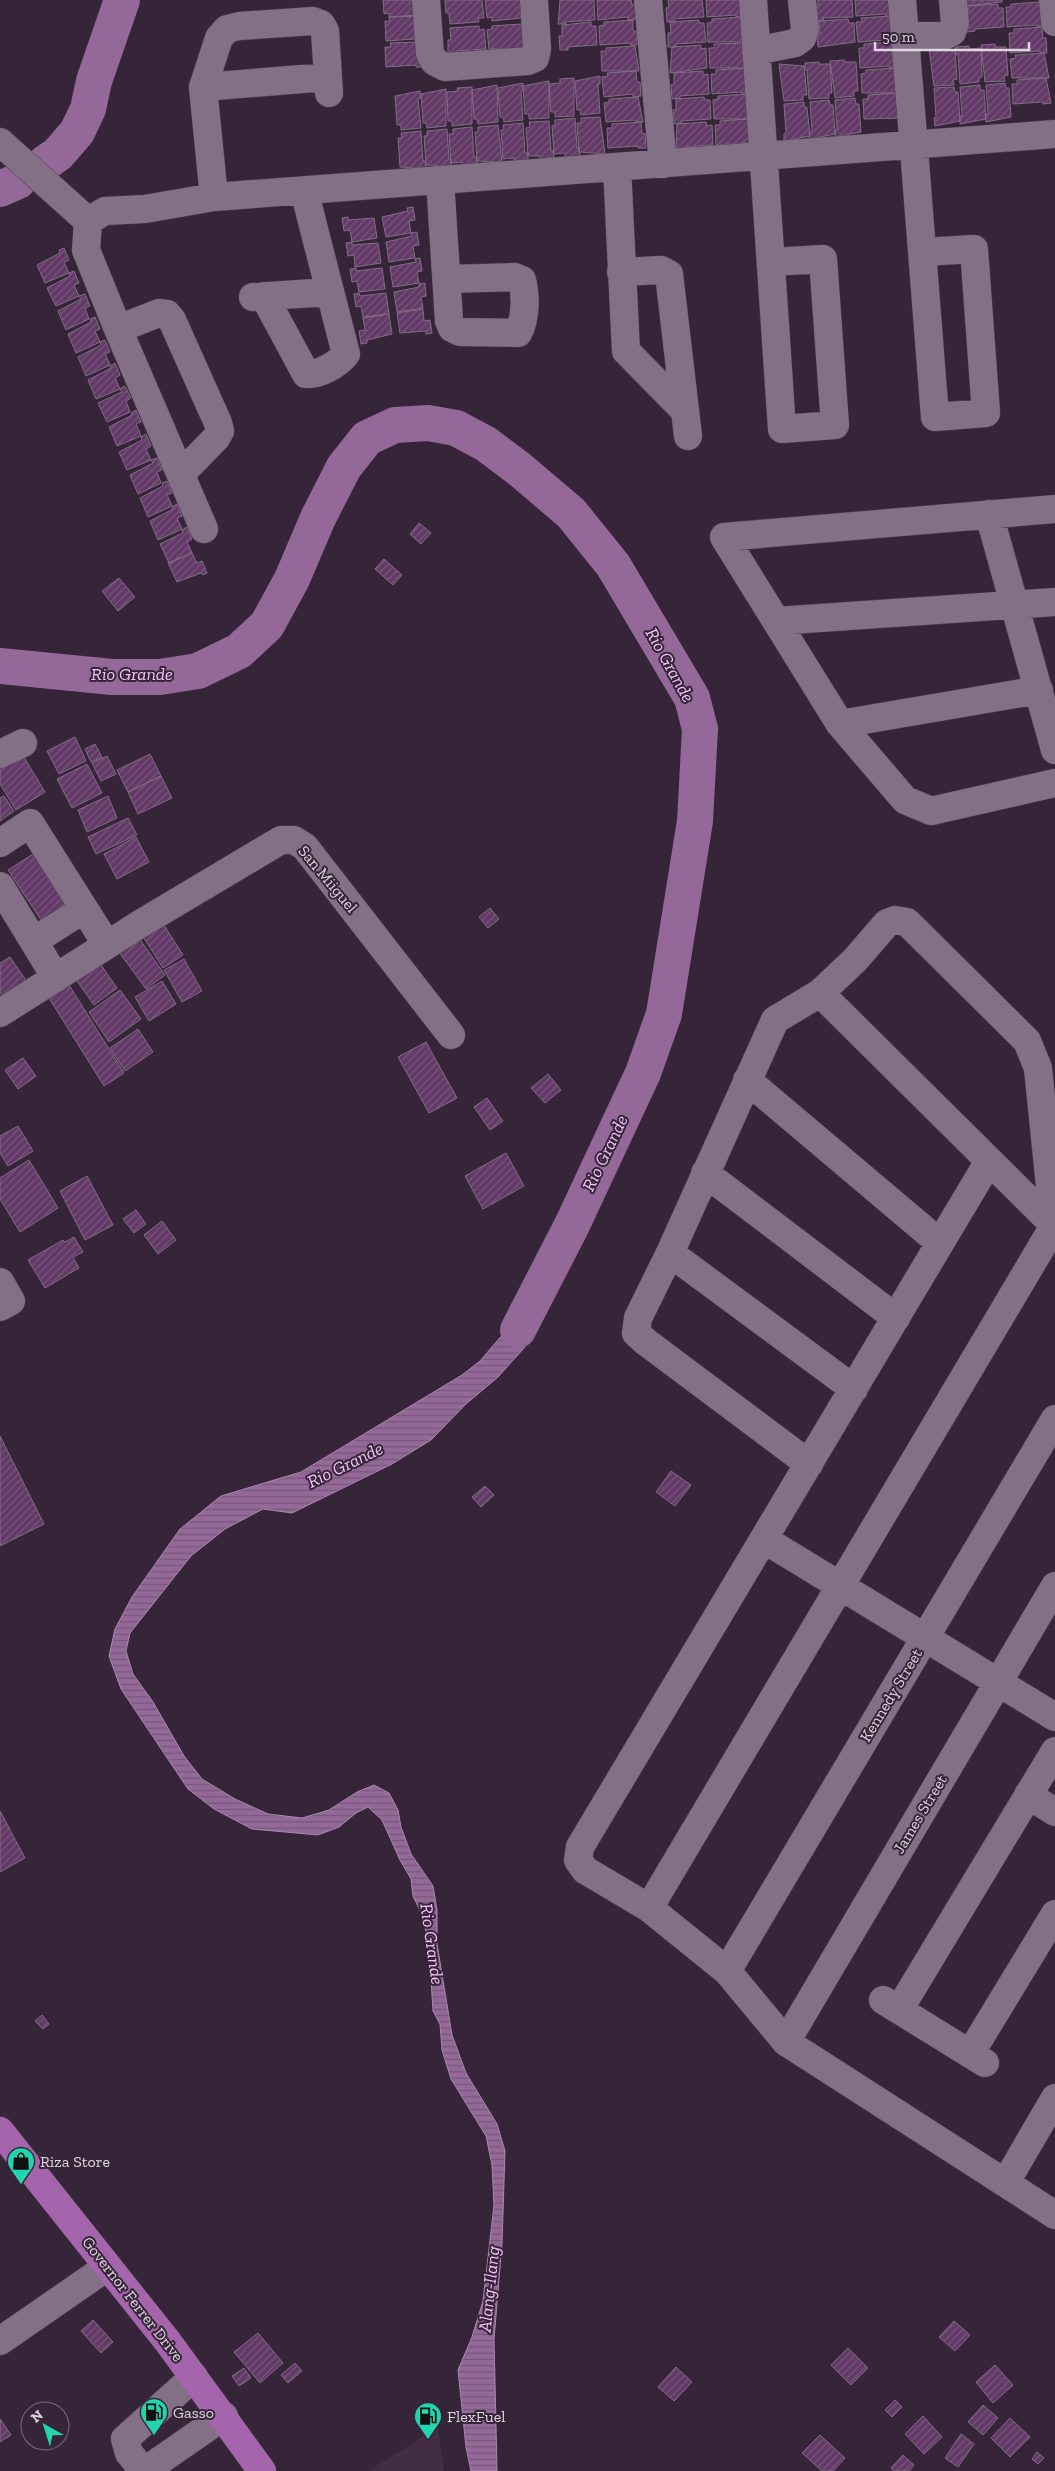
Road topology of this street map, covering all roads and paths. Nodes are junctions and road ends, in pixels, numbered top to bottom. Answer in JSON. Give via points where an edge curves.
{"nodes":[{"id":1,"x":426,"y":0,"type":"edge"},
{"id":2,"x":534,"y":0,"type":"edge"},
{"id":3,"x":648,"y":0,"type":"edge"},
{"id":4,"x":753,"y":0,"type":"edge"},
{"id":5,"x":802,"y":0,"type":"edge"},
{"id":6,"x":902,"y":0,"type":"edge"},
{"id":7,"x":953,"y":0,"type":"edge"},
{"id":8,"x":1053,"y":0,"type":"edge"},
{"id":9,"x":1055,"y":20,"type":"edge"},
{"id":10,"x":904,"y":36,"type":"junction"},
{"id":11,"x":756,"y":51,"type":"junction"},
{"id":12,"x":203,"y":87,"type":"junction"},
{"id":13,"x":1055,"y":134,"type":"edge"},
{"id":14,"x":0,"y":142,"type":"edge"},
{"id":15,"x":915,"y":145,"type":"junction"},
{"id":16,"x":764,"y":156,"type":"junction"},
{"id":17,"x":663,"y":164,"type":"junction"},
{"id":18,"x":617,"y":167,"type":"junction"},
{"id":19,"x":440,"y":180,"type":"junction"},
{"id":20,"x":304,"y":190,"type":"junction"},
{"id":21,"x":214,"y":197,"type":"junction"},
{"id":22,"x":88,"y":221,"type":"junction"},
{"id":23,"x":923,"y":252,"type":"junction"},
{"id":24,"x":771,"y":262,"type":"junction"},
{"id":25,"x":622,"y":272,"type":"junction"},
{"id":26,"x":448,"y":279,"type":"dead end"},
{"id":27,"x":328,"y":292,"type":"junction"},
{"id":28,"x":118,"y":329,"type":"junction"},
{"id":29,"x":180,"y":474,"type":"junction"},
{"id":30,"x":1055,"y":509,"type":"edge"},
{"id":31,"x":989,"y":514,"type":"junction"},
{"id":32,"x":204,"y":529,"type":"dead end"},
{"id":33,"x":1055,"y":602,"type":"edge"},
{"id":34,"x":1014,"y":605,"type":"junction"},
{"id":35,"x":776,"y":621,"type":"junction"},
{"id":36,"x":1038,"y":690,"type":"junction"},
{"id":37,"x":840,"y":724,"type":"junction"},
{"id":38,"x":1055,"y":750,"type":"edge"},
{"id":39,"x":1055,"y":783,"type":"edge"},
{"id":40,"x":0,"y":843,"type":"edge"},
{"id":41,"x":0,"y":886,"type":"edge"},
{"id":42,"x":84,"y":909,"type":"junction"},
{"id":43,"x":34,"y":941,"type":"junction"},
{"id":44,"x":107,"y":945,"type":"junction"},
{"id":45,"x":56,"y":978,"type":"junction"},
{"id":46,"x":820,"y":993,"type":"junction"},
{"id":47,"x":0,"y":1014,"type":"edge"},
{"id":48,"x":451,"y":1035,"type":"dead end"},
{"id":49,"x":747,"y":1080,"type":"junction"},
{"id":50,"x":989,"y":1161,"type":"junction"},
{"id":51,"x":705,"y":1173,"type":"junction"},
{"id":52,"x":1055,"y":1226,"type":"edge"},
{"id":53,"x":940,"y":1243,"type":"junction"},
{"id":54,"x":670,"y":1253,"type":"junction"},
{"id":55,"x":896,"y":1318,"type":"junction"},
{"id":56,"x":854,"y":1389,"type":"junction"},
{"id":57,"x":1055,"y":1419,"type":"edge"},
{"id":58,"x":809,"y":1464,"type":"junction"},
{"id":59,"x":765,"y":1540,"type":"junction"},
{"id":60,"x":840,"y":1586,"type":"junction"},
{"id":61,"x":1055,"y":1586,"type":"edge"},
{"id":62,"x":925,"y":1638,"type":"junction"},
{"id":63,"x":998,"y":1682,"type":"junction"},
{"id":64,"x":1055,"y":1717,"type":"edge"},
{"id":65,"x":1055,"y":1750,"type":"edge"},
{"id":66,"x":1028,"y":1796,"type":"junction"},
{"id":67,"x":1055,"y":1812,"type":"edge"},
{"id":68,"x":649,"y":1908,"type":"junction"},
{"id":69,"x":1055,"y":1914,"type":"edge"},
{"id":70,"x":727,"y":1971,"type":"junction"},
{"id":71,"x":786,"y":2042,"type":"junction"},
{"id":72,"x":1055,"y":2098,"type":"edge"},
{"id":73,"x":0,"y":2130,"type":"edge"},
{"id":74,"x":1006,"y":2182,"type":"junction"},
{"id":75,"x":1055,"y":2215,"type":"edge"},
{"id":76,"x":107,"y":2266,"type":"junction"},
{"id":77,"x":0,"y":2341,"type":"edge"},
{"id":78,"x":194,"y":2377,"type":"junction"},
{"id":79,"x":229,"y":2423,"type":"junction"},
{"id":80,"x":172,"y":2471,"type":"edge"},
{"id":81,"x":262,"y":2471,"type":"edge"}],
"edges":[{"from":1,"to":2,"type":"street","via":[[430,54],[435,62],[445,67],[535,58]]},
{"from":3,"to":17,"type":"street"},
{"from":4,"to":11,"type":"street"},
{"from":5,"to":11,"type":"street","via":[[805,29],[802,38],[795,43]]},
{"from":6,"to":10,"type":"street"},
{"from":7,"to":10,"type":"street","via":[[955,23],[952,32],[944,36]]},
{"from":8,"to":9,"type":"street"},
{"from":10,"to":15,"type":"street"},
{"from":11,"to":16,"type":"street"},
{"from":12,"to":12,"type":"street","via":[[219,38],[227,29],[313,22],[321,24],[325,31],[328,85]]},
{"from":12,"to":21,"type":"street"},
{"from":13,"to":15,"type":"street"},
{"from":14,"to":22,"type":"street"},
{"from":15,"to":16,"type":"street"},
{"from":15,"to":23,"type":"street"},
{"from":16,"to":17,"type":"street"},
{"from":16,"to":24,"type":"street"},
{"from":17,"to":18,"type":"street"},
{"from":18,"to":19,"type":"street"},
{"from":18,"to":25,"type":"street"},
{"from":19,"to":20,"type":"street"},
{"from":19,"to":26,"type":"street"},
{"from":20,"to":21,"type":"street"},
{"from":20,"to":27,"type":"street"},
{"from":21,"to":22,"type":"street","via":[[145,209],[105,211]]},
{"from":22,"to":28,"type":"street","via":[[86,250]]},
{"from":23,"to":23,"type":"street","via":[[935,417],[986,413],[974,249]]},
{"from":24,"to":24,"type":"street","via":[[782,429],[835,425],[824,259]]},
{"from":25,"to":25,"type":"street","via":[[626,350],[686,423],[669,274],[661,270]]},
{"from":27,"to":27,"type":"street","via":[[346,354],[342,360],[314,374],[306,374],[258,296]]},
{"from":28,"to":29,"type":"street"},
{"from":28,"to":29,"type":"street","via":[[159,313],[167,314],[214,414],[220,431]]},
{"from":29,"to":32,"type":"street"},
{"from":30,"to":31,"type":"street"},
{"from":31,"to":34,"type":"street"},
{"from":31,"to":35,"type":"street","via":[[724,536]]},
{"from":33,"to":34,"type":"street"},
{"from":34,"to":35,"type":"street"},
{"from":34,"to":36,"type":"street"},
{"from":35,"to":37,"type":"street"},
{"from":36,"to":37,"type":"street"},
{"from":36,"to":38,"type":"street"},
{"from":37,"to":39,"type":"street","via":[[905,800],[931,811]]},
{"from":40,"to":42,"type":"street","via":[[30,823]]},
{"from":41,"to":43,"type":"street"},
{"from":42,"to":43,"type":"street"},
{"from":42,"to":44,"type":"street"},
{"from":43,"to":45,"type":"street"},
{"from":44,"to":45,"type":"street","name":"San Miiguel"},
{"from":44,"to":48,"type":"street","name":"San Miiguel","via":[[281,840],[294,840],[305,847]]},
{"from":45,"to":47,"type":"street","name":"San Miiguel"},
{"from":46,"to":49,"type":"street","via":[[775,1020]]},
{"from":46,"to":50,"type":"street"},
{"from":46,"to":52,"type":"street","via":[[887,923],[895,920],[907,922],[1027,1041],[1038,1068]]},
{"from":49,"to":51,"type":"street"},
{"from":49,"to":53,"type":"street"},
{"from":50,"to":52,"type":"street"},
{"from":50,"to":53,"type":"street"},
{"from":51,"to":54,"type":"street"},
{"from":51,"to":55,"type":"street"},
{"from":52,"to":60,"type":"street"},
{"from":53,"to":55,"type":"street"},
{"from":54,"to":56,"type":"street"},
{"from":54,"to":58,"type":"street","via":[[638,1318],[636,1333]]},
{"from":55,"to":56,"type":"street"},
{"from":56,"to":58,"type":"street"},
{"from":57,"to":62,"type":"street","name":"Kennedy Street"},
{"from":58,"to":59,"type":"street"},
{"from":59,"to":60,"type":"street"},
{"from":59,"to":68,"type":"street","via":[[580,1847],[578,1860],[585,1870]]},
{"from":60,"to":62,"type":"street"},
{"from":60,"to":68,"type":"street"},
{"from":61,"to":63,"type":"street","name":"James Street"},
{"from":62,"to":63,"type":"street"},
{"from":62,"to":70,"type":"street","name":"Kennedy Street"},
{"from":63,"to":64,"type":"street"},
{"from":63,"to":71,"type":"street","name":"James Street"},
{"from":65,"to":66,"type":"street"},
{"from":66,"to":67,"type":"street"},
{"from":66,"to":69,"type":"street","via":[[891,2005],[978,2059]]},
{"from":68,"to":70,"type":"street"},
{"from":70,"to":71,"type":"street"},
{"from":71,"to":74,"type":"street"},
{"from":72,"to":74,"type":"street"},
{"from":73,"to":76,"type":"main road","name":"Governor Ferrer Drive"},
{"from":74,"to":75,"type":"street"},
{"from":76,"to":77,"type":"street"},
{"from":76,"to":78,"type":"main road","name":"Governor Ferrer Drive"},
{"from":78,"to":79,"type":"main road","name":"Governor Ferrer Drive"},
{"from":78,"to":79,"type":"street","via":[[125,2439],[129,2453],[141,2468],[149,2468]]},
{"from":79,"to":80,"type":"street"},
{"from":79,"to":81,"type":"main road","name":"Governor Ferrer Drive"}]}
